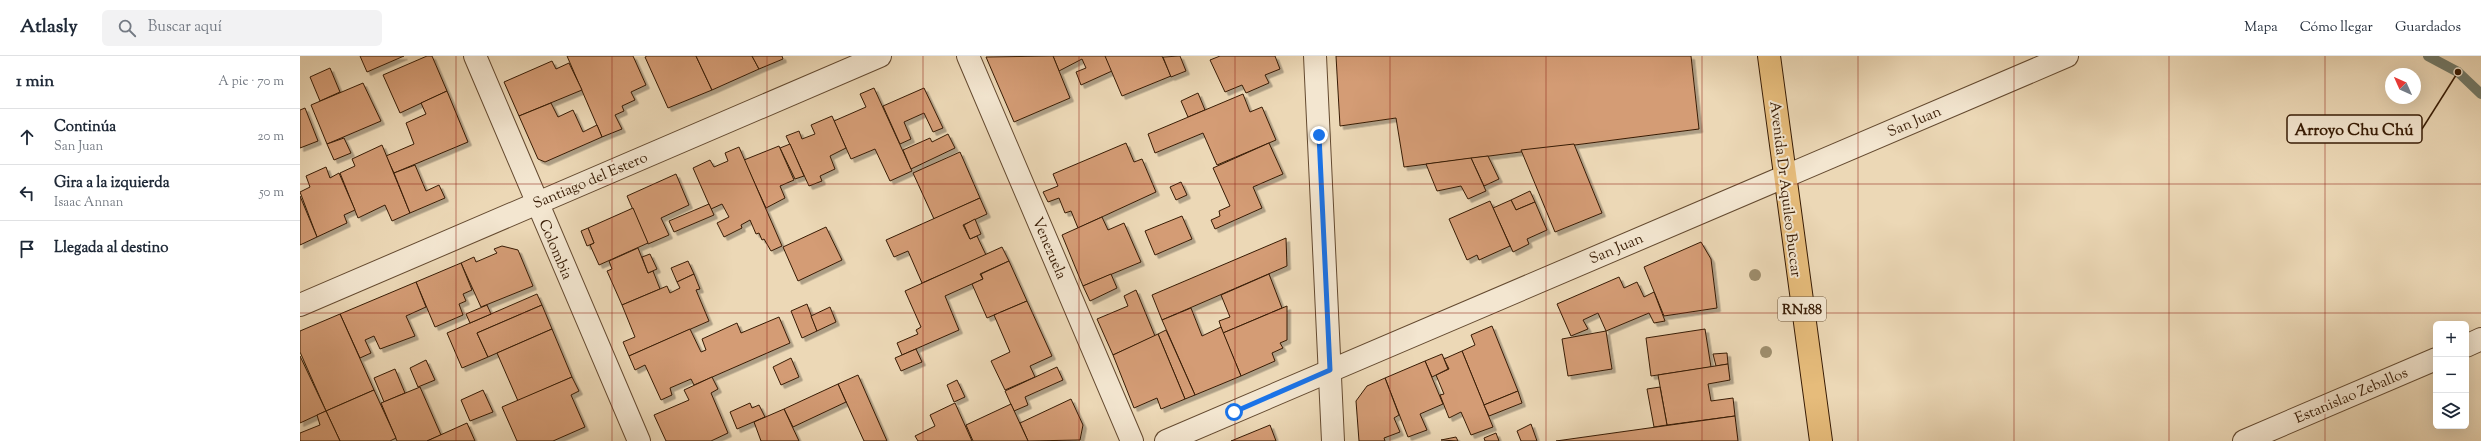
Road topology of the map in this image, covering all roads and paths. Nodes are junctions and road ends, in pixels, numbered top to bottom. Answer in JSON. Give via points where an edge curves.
{"nodes":[{"id":1,"x":475,"y":56,"type":"edge"},
{"id":2,"x":880,"y":56,"type":"edge"},
{"id":3,"x":968,"y":56,"type":"edge"},
{"id":4,"x":1315,"y":56,"type":"edge"},
{"id":5,"x":1769,"y":56,"type":"edge"},
{"id":6,"x":2067,"y":56,"type":"edge"},
{"id":7,"x":1784,"y":176,"type":"junction"},
{"id":8,"x":537,"y":203,"type":"junction"},
{"id":9,"x":300,"y":305,"type":"edge"},
{"id":10,"x":2481,"y":339,"type":"edge"},
{"id":11,"x":2469,"y":345,"type":"edge"},
{"id":12,"x":2433,"y":360,"type":"edge"},
{"id":13,"x":1330,"y":370,"type":"junction"},
{"id":14,"x":639,"y":441,"type":"edge"},
{"id":15,"x":1132,"y":441,"type":"edge"},
{"id":16,"x":1166,"y":441,"type":"edge"},
{"id":17,"x":1333,"y":441,"type":"edge"},
{"id":18,"x":1821,"y":441,"type":"edge"},
{"id":19,"x":2244,"y":441,"type":"edge"}],
"edges":[{"from":1,"to":8,"type":"street","name":"Colombia"},
{"from":2,"to":8,"type":"street","name":"Santiago del Estero"},
{"from":3,"to":15,"type":"street","name":"Venezuela"},
{"from":4,"to":13,"type":"street"},
{"from":5,"to":7,"type":"highway","name":"Avenida Dr Aquileo Buccar","number":"RN188"},
{"from":6,"to":7,"type":"street","name":"San Juan"},
{"from":7,"to":13,"type":"street","name":"San Juan"},
{"from":7,"to":18,"type":"highway","name":"Avenida Dr Aquileo Buccar","number":"RN188"},
{"from":8,"to":9,"type":"street","name":"Santiago del Estero"},
{"from":8,"to":14,"type":"street","name":"Colombia"},
{"from":10,"to":11,"type":"street"},
{"from":12,"to":19,"type":"street","name":"Estanislao Zeballos"},
{"from":13,"to":16,"type":"street","name":"San Juan"},
{"from":13,"to":17,"type":"street"}]}
